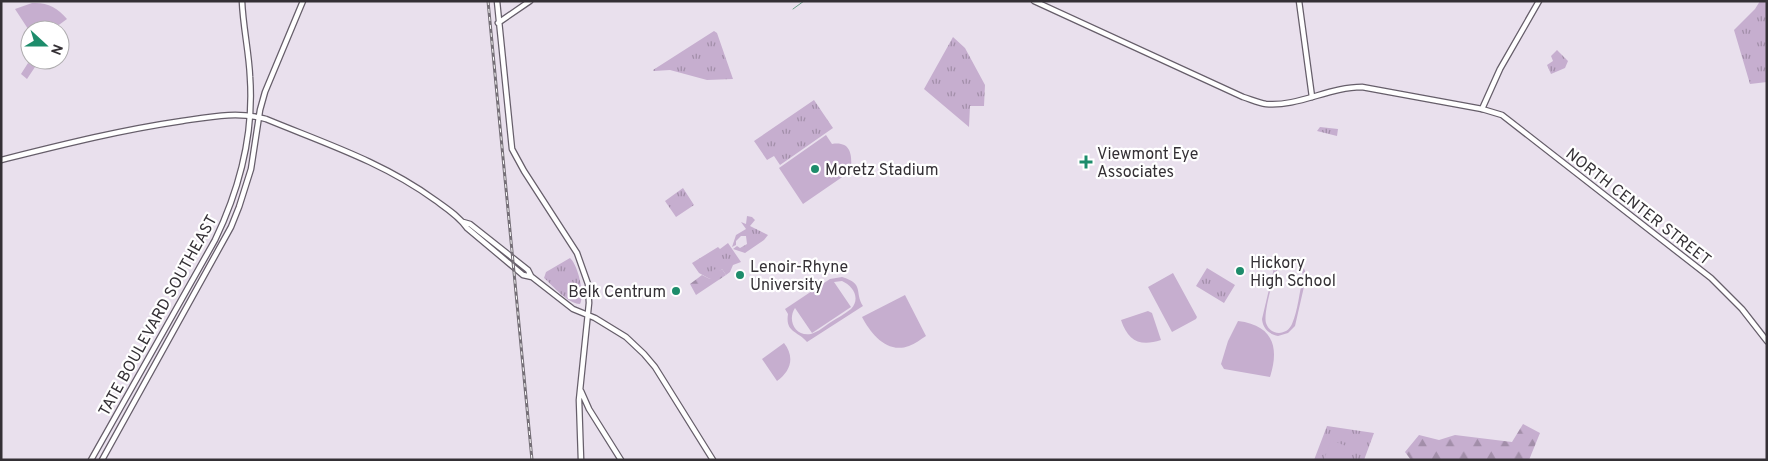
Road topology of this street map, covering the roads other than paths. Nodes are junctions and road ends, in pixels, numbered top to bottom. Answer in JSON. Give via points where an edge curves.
{"nodes":[{"id":1,"x":242,"y":1,"type":"edge"},
{"id":2,"x":303,"y":1,"type":"edge"},
{"id":3,"x":497,"y":1,"type":"edge"},
{"id":4,"x":530,"y":1,"type":"edge"},
{"id":5,"x":1034,"y":1,"type":"edge"},
{"id":6,"x":1299,"y":1,"type":"edge"},
{"id":7,"x":1539,"y":1,"type":"edge"},
{"id":8,"x":498,"y":24,"type":"junction"},
{"id":9,"x":1312,"y":97,"type":"junction"},
{"id":10,"x":1482,"y":109,"type":"junction"},
{"id":11,"x":250,"y":116,"type":"junction"},
{"id":12,"x":259,"y":117,"type":"junction"},
{"id":13,"x":1,"y":160,"type":"edge"},
{"id":14,"x":463,"y":222,"type":"junction"},
{"id":15,"x":532,"y":276,"type":"junction"},
{"id":16,"x":588,"y":316,"type":"junction"},
{"id":17,"x":1767,"y":341,"type":"edge"},
{"id":18,"x":580,"y":390,"type":"junction"},
{"id":19,"x":92,"y":460,"type":"edge"},
{"id":20,"x":102,"y":460,"type":"edge"},
{"id":21,"x":581,"y":460,"type":"edge"},
{"id":22,"x":621,"y":460,"type":"edge"},
{"id":23,"x":713,"y":460,"type":"edge"}],
"edges":[{"from":1,"to":11,"type":"main road","name":"TATE BOULEVARD SOUTHEAST","via":[[250,77]]},
{"from":2,"to":12,"type":"main road","name":"TATE BOULEVARD SOUTHEAST","via":[[266,89]]},
{"from":3,"to":8,"type":"main road"},
{"from":4,"to":8,"type":"main road"},
{"from":5,"to":9,"type":"main road","name":"NORTH CENTER STREET","via":[[1243,98],[1266,104]]},
{"from":6,"to":9,"type":"main road"},
{"from":7,"to":10,"type":"main road","via":[[1500,68]]},
{"from":8,"to":16,"type":"main road","via":[[511,146],[577,253],[590,294]]},
{"from":9,"to":10,"type":"main road","name":"NORTH CENTER STREET","via":[[1346,88],[1366,88]]},
{"from":10,"to":17,"type":"main road","name":"NORTH CENTER STREET","via":[[1502,116],[1524,130],[1710,278],[1742,309]]},
{"from":11,"to":12,"type":"main road"},
{"from":11,"to":13,"type":"main road","via":[[223,115],[133,128]]},
{"from":11,"to":19,"type":"main road","name":"TATE BOULEVARD SOUTHEAST","via":[[241,172],[221,227]]},
{"from":12,"to":14,"type":"main road","via":[[386,169],[426,193]]},
{"from":12,"to":20,"type":"main road","name":"TATE BOULEVARD SOUTHEAST","via":[[251,169],[231,227]]},
{"from":14,"to":15,"type":"main road","via":[[514,258]]},
{"from":14,"to":15,"type":"main road","via":[[466,228],[524,276]]},
{"from":15,"to":16,"type":"main road","via":[[567,305]]},
{"from":16,"to":18,"type":"main road"},
{"from":16,"to":23,"type":"main road","via":[[626,338],[644,354]]},
{"from":18,"to":21,"type":"main road"},
{"from":18,"to":22,"type":"main road"}]}
